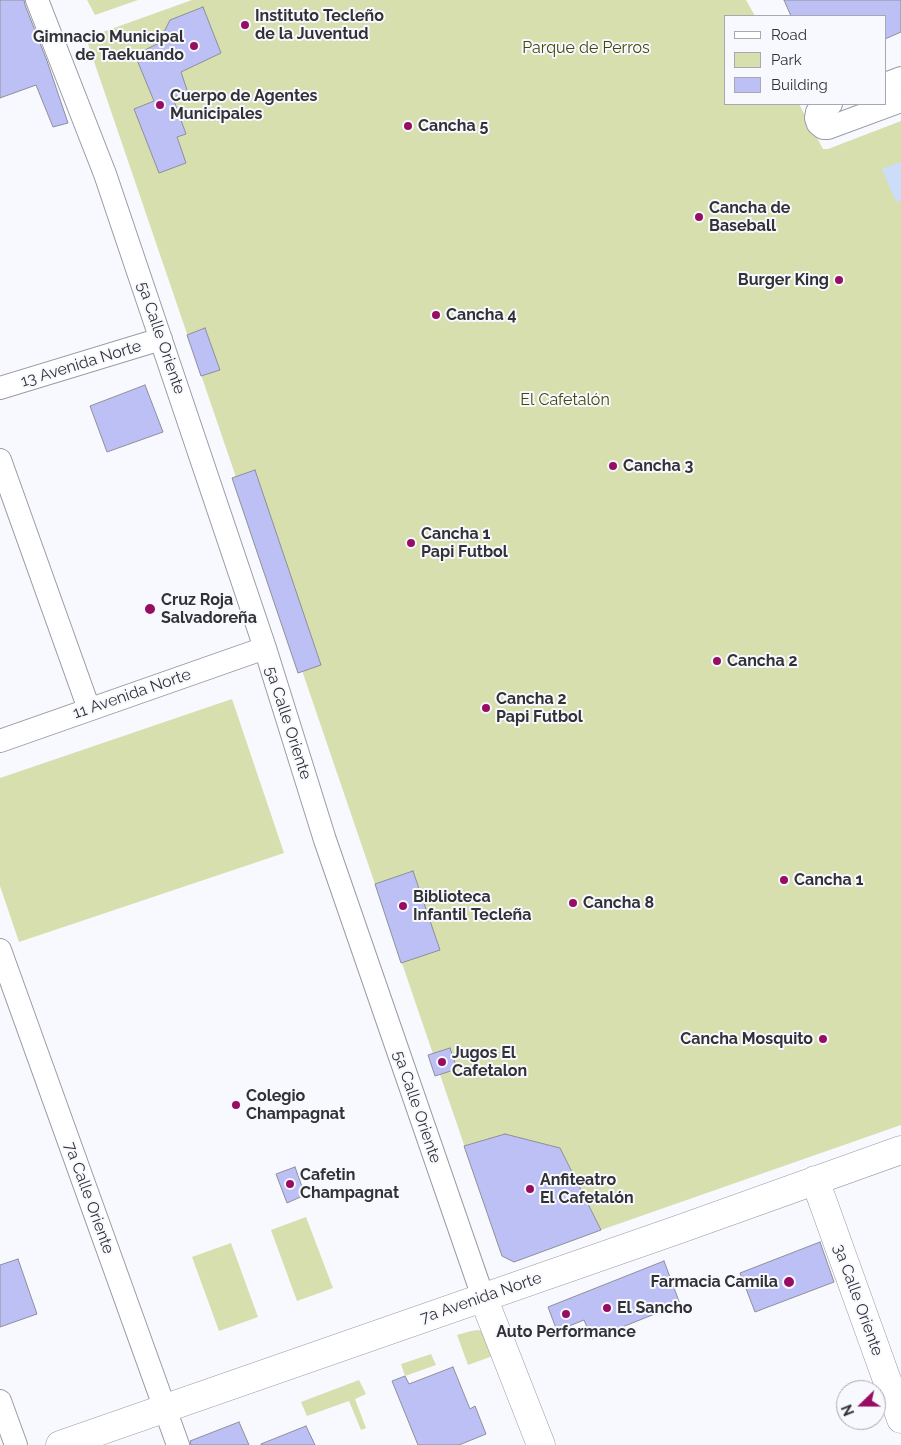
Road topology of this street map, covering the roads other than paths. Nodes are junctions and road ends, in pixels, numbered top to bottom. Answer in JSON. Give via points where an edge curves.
{"nodes":[{"id":1,"x":36,"y":0,"type":"edge"},
{"id":2,"x":901,"y":78,"type":"edge"},
{"id":3,"x":886,"y":84,"type":"edge"},
{"id":4,"x":901,"y":101,"type":"edge"},
{"id":5,"x":829,"y":105,"type":"edge"},
{"id":6,"x":161,"y":339,"type":"junction"},
{"id":7,"x":0,"y":388,"type":"edge"},
{"id":8,"x":0,"y":460,"type":"edge"},
{"id":9,"x":264,"y":648,"type":"junction"},
{"id":10,"x":89,"y":709,"type":"junction"},
{"id":11,"x":0,"y":741,"type":"edge"},
{"id":12,"x":0,"y":950,"type":"edge"},
{"id":13,"x":901,"y":1150,"type":"edge"},
{"id":14,"x":815,"y":1180,"type":"junction"},
{"id":15,"x":483,"y":1297,"type":"junction"},
{"id":16,"x":0,"y":1401,"type":"edge"},
{"id":17,"x":164,"y":1409,"type":"junction"},
{"id":18,"x":901,"y":1419,"type":"edge"},
{"id":19,"x":16,"y":1445,"type":"edge"},
{"id":20,"x":60,"y":1445,"type":"edge"},
{"id":21,"x":178,"y":1445,"type":"edge"},
{"id":22,"x":541,"y":1445,"type":"edge"}],
"edges":[{"from":1,"to":6,"type":"street","name":"5a Calle Oriente","via":[[105,174]]},
{"from":2,"to":3,"type":"street"},
{"from":4,"to":5,"type":"street","via":[[823,128],[818,124],[817,112]]},
{"from":6,"to":7,"type":"street","name":"13 Avenida Norte"},
{"from":6,"to":9,"type":"street","name":"5a Calle Oriente"},
{"from":8,"to":10,"type":"street"},
{"from":9,"to":10,"type":"street","name":"11 Avenida Norte"},
{"from":9,"to":15,"type":"street","name":"5a Calle Oriente","via":[[325,840]]},
{"from":10,"to":11,"type":"street","name":"11 Avenida Norte"},
{"from":12,"to":17,"type":"street","name":"7a Calle Oriente"},
{"from":13,"to":14,"type":"street","name":"7a Avenida Norte"},
{"from":14,"to":15,"type":"street","name":"7a Avenida Norte"},
{"from":14,"to":18,"type":"street","name":"3a Calle Oriente"},
{"from":15,"to":17,"type":"street","name":"7a Avenida Norte"},
{"from":15,"to":22,"type":"street","name":"5a Calle Oriente"},
{"from":16,"to":19,"type":"street"},
{"from":17,"to":20,"type":"street","name":"7a Avenida Norte"},
{"from":17,"to":21,"type":"street","name":"7a Calle Oriente"}]}
